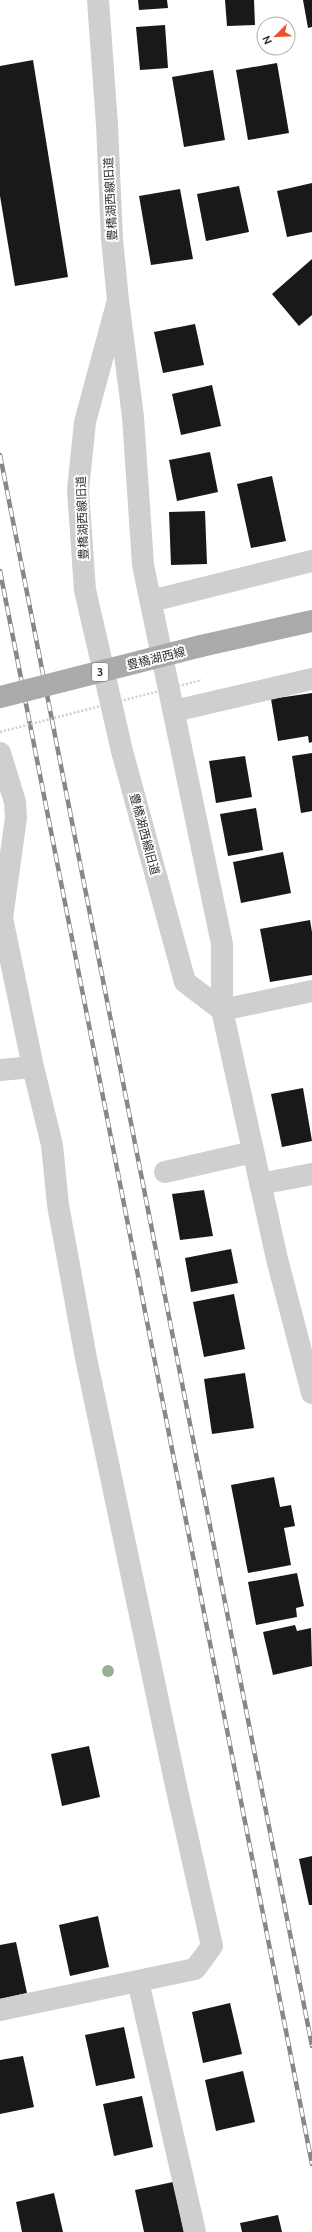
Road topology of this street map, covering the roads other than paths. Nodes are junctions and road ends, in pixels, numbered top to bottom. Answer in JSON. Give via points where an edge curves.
{"nodes":[{"id":1,"x":98,"y":0,"type":"edge"},
{"id":2,"x":118,"y":300,"type":"junction"},
{"id":3,"x":312,"y":561,"type":"edge"},
{"id":4,"x":151,"y":601,"type":"junction"},
{"id":5,"x":312,"y":621,"type":"edge"},
{"id":6,"x":312,"y":680,"type":"edge"},
{"id":7,"x":0,"y":697,"type":"edge"},
{"id":8,"x":174,"y":711,"type":"junction"},
{"id":9,"x":0,"y":753,"type":"edge"},
{"id":10,"x":312,"y":991,"type":"edge"},
{"id":11,"x":222,"y":1010,"type":"junction"},
{"id":12,"x":33,"y":1067,"type":"junction"},
{"id":13,"x":0,"y":1070,"type":"edge"},
{"id":14,"x":254,"y":1152,"type":"junction"},
{"id":15,"x":166,"y":1172,"type":"dead end"},
{"id":16,"x":312,"y":1174,"type":"edge"},
{"id":17,"x":260,"y":1184,"type":"junction"},
{"id":18,"x":312,"y":1394,"type":"edge"},
{"id":19,"x":138,"y":1981,"type":"junction"},
{"id":20,"x":0,"y":2010,"type":"edge"},
{"id":21,"x":195,"y":2232,"type":"edge"}],
"edges":[{"from":1,"to":2,"type":"street","name":"豊橋湖西線旧道"},
{"from":2,"to":4,"type":"street","via":[[132,417],[143,565]]},
{"from":2,"to":11,"type":"street","name":"豊橋湖西線旧道","via":[[85,422],[78,490],[84,590],[122,751],[185,982]]},
{"from":3,"to":4,"type":"street"},
{"from":4,"to":8,"type":"street"},
{"from":5,"to":7,"type":"main road","name":"豊橋湖西線","number":"3","bridge":true},
{"from":6,"to":8,"type":"street"},
{"from":8,"to":11,"type":"street","via":[[222,944]]},
{"from":9,"to":12,"type":"street","via":[[15,802],[16,818],[2,918]]},
{"from":10,"to":11,"type":"street"},
{"from":11,"to":14,"type":"street"},
{"from":12,"to":13,"type":"street"},
{"from":12,"to":19,"type":"street","via":[[52,1146],[58,1205],[86,1358],[212,1946],[194,1969]]},
{"from":14,"to":15,"type":"street"},
{"from":14,"to":17,"type":"street"},
{"from":16,"to":17,"type":"street"},
{"from":17,"to":18,"type":"street"},
{"from":19,"to":20,"type":"street"},
{"from":19,"to":21,"type":"street"}]}
